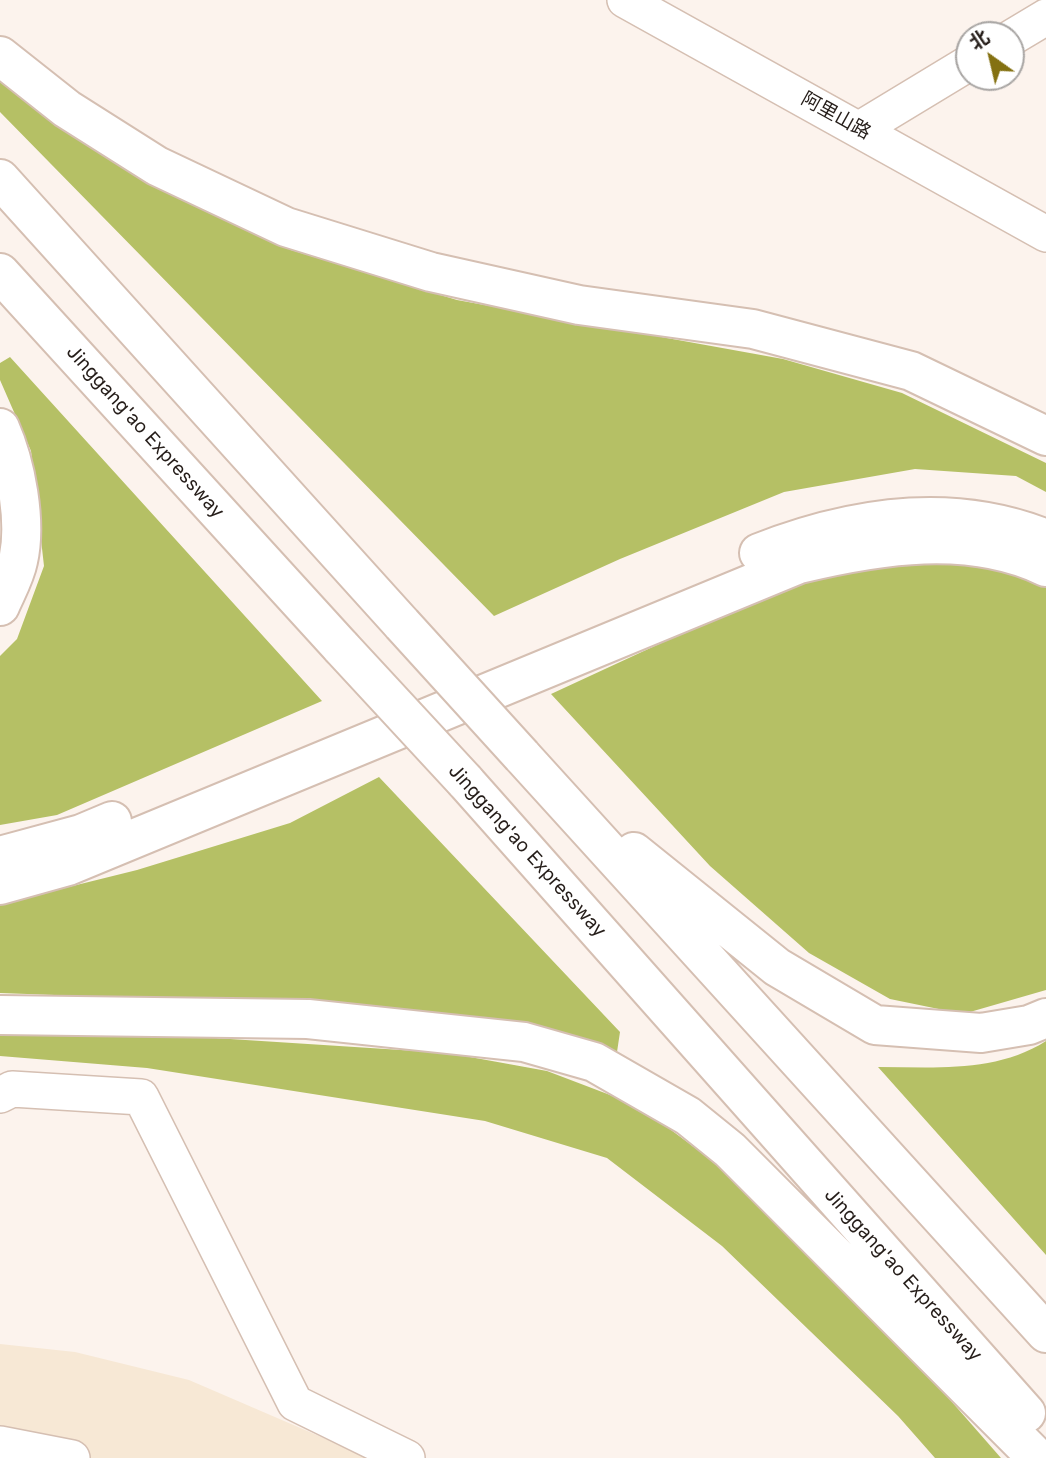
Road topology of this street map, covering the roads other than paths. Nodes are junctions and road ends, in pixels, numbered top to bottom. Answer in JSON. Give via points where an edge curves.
{"nodes":[{"id":1,"x":625,"y":0,"type":"edge"},
{"id":2,"x":1046,"y":17,"type":"edge"},
{"id":3,"x":1025,"y":30,"type":"edge"},
{"id":4,"x":0,"y":56,"type":"edge"},
{"id":5,"x":955,"y":71,"type":"edge"},
{"id":6,"x":860,"y":128,"type":"junction"},
{"id":7,"x":0,"y":179,"type":"edge"},
{"id":8,"x":1046,"y":234,"type":"edge"},
{"id":9,"x":0,"y":273,"type":"edge"},
{"id":10,"x":0,"y":428,"type":"edge"},
{"id":11,"x":1046,"y":436,"type":"edge"},
{"id":12,"x":1046,"y":540,"type":"edge"},
{"id":13,"x":1046,"y":567,"type":"edge"},
{"id":14,"x":0,"y":606,"type":"edge"},
{"id":15,"x":528,"y":764,"type":"junction"},
{"id":16,"x":0,"y":856,"type":"edge"},
{"id":17,"x":0,"y":885,"type":"edge"},
{"id":18,"x":0,"y":1015,"type":"edge"},
{"id":19,"x":1046,"y":1018,"type":"edge"},
{"id":20,"x":0,"y":1095,"type":"edge"},
{"id":21,"x":1046,"y":1333,"type":"edge"},
{"id":22,"x":1046,"y":1436,"type":"edge"},
{"id":23,"x":0,"y":1444,"type":"edge"},
{"id":24,"x":72,"y":1458,"type":"edge"},
{"id":25,"x":407,"y":1458,"type":"edge"},
{"id":26,"x":1037,"y":1458,"type":"edge"}],
"edges":[{"from":1,"to":6,"type":"street","name":"阿里山路"},
{"from":2,"to":3,"type":"street"},
{"from":4,"to":11,"type":"highway","via":[[67,109],[157,166],[286,227],[431,272],[579,305],[753,329],[911,371]]},
{"from":5,"to":6,"type":"street"},
{"from":6,"to":8,"type":"street","name":"阿里山路"},
{"from":7,"to":15,"type":"highway","bridge":true},
{"from":9,"to":22,"type":"highway","name":"Jinggang'ao Expressway","bridge":true,"via":[[466,782]]},
{"from":10,"to":14,"type":"highway","via":[[10,451],[19,507],[18,560]]},
{"from":12,"to":16,"type":"highway","via":[[974,519],[925,517],[868,520],[808,534],[81,834]]},
{"from":13,"to":17,"type":"highway","via":[[972,544],[864,548],[799,564],[68,866]]},
{"from":15,"to":19,"type":"highway","via":[[777,967],[875,1025],[981,1033]]},
{"from":15,"to":21,"type":"highway"},
{"from":18,"to":26,"type":"highway","via":[[308,1018],[524,1042],[594,1062],[688,1116],[730,1150]]},
{"from":20,"to":25,"type":"street","via":[[12,1089],[141,1097],[295,1403]]},
{"from":23,"to":24,"type":"street"}]}
